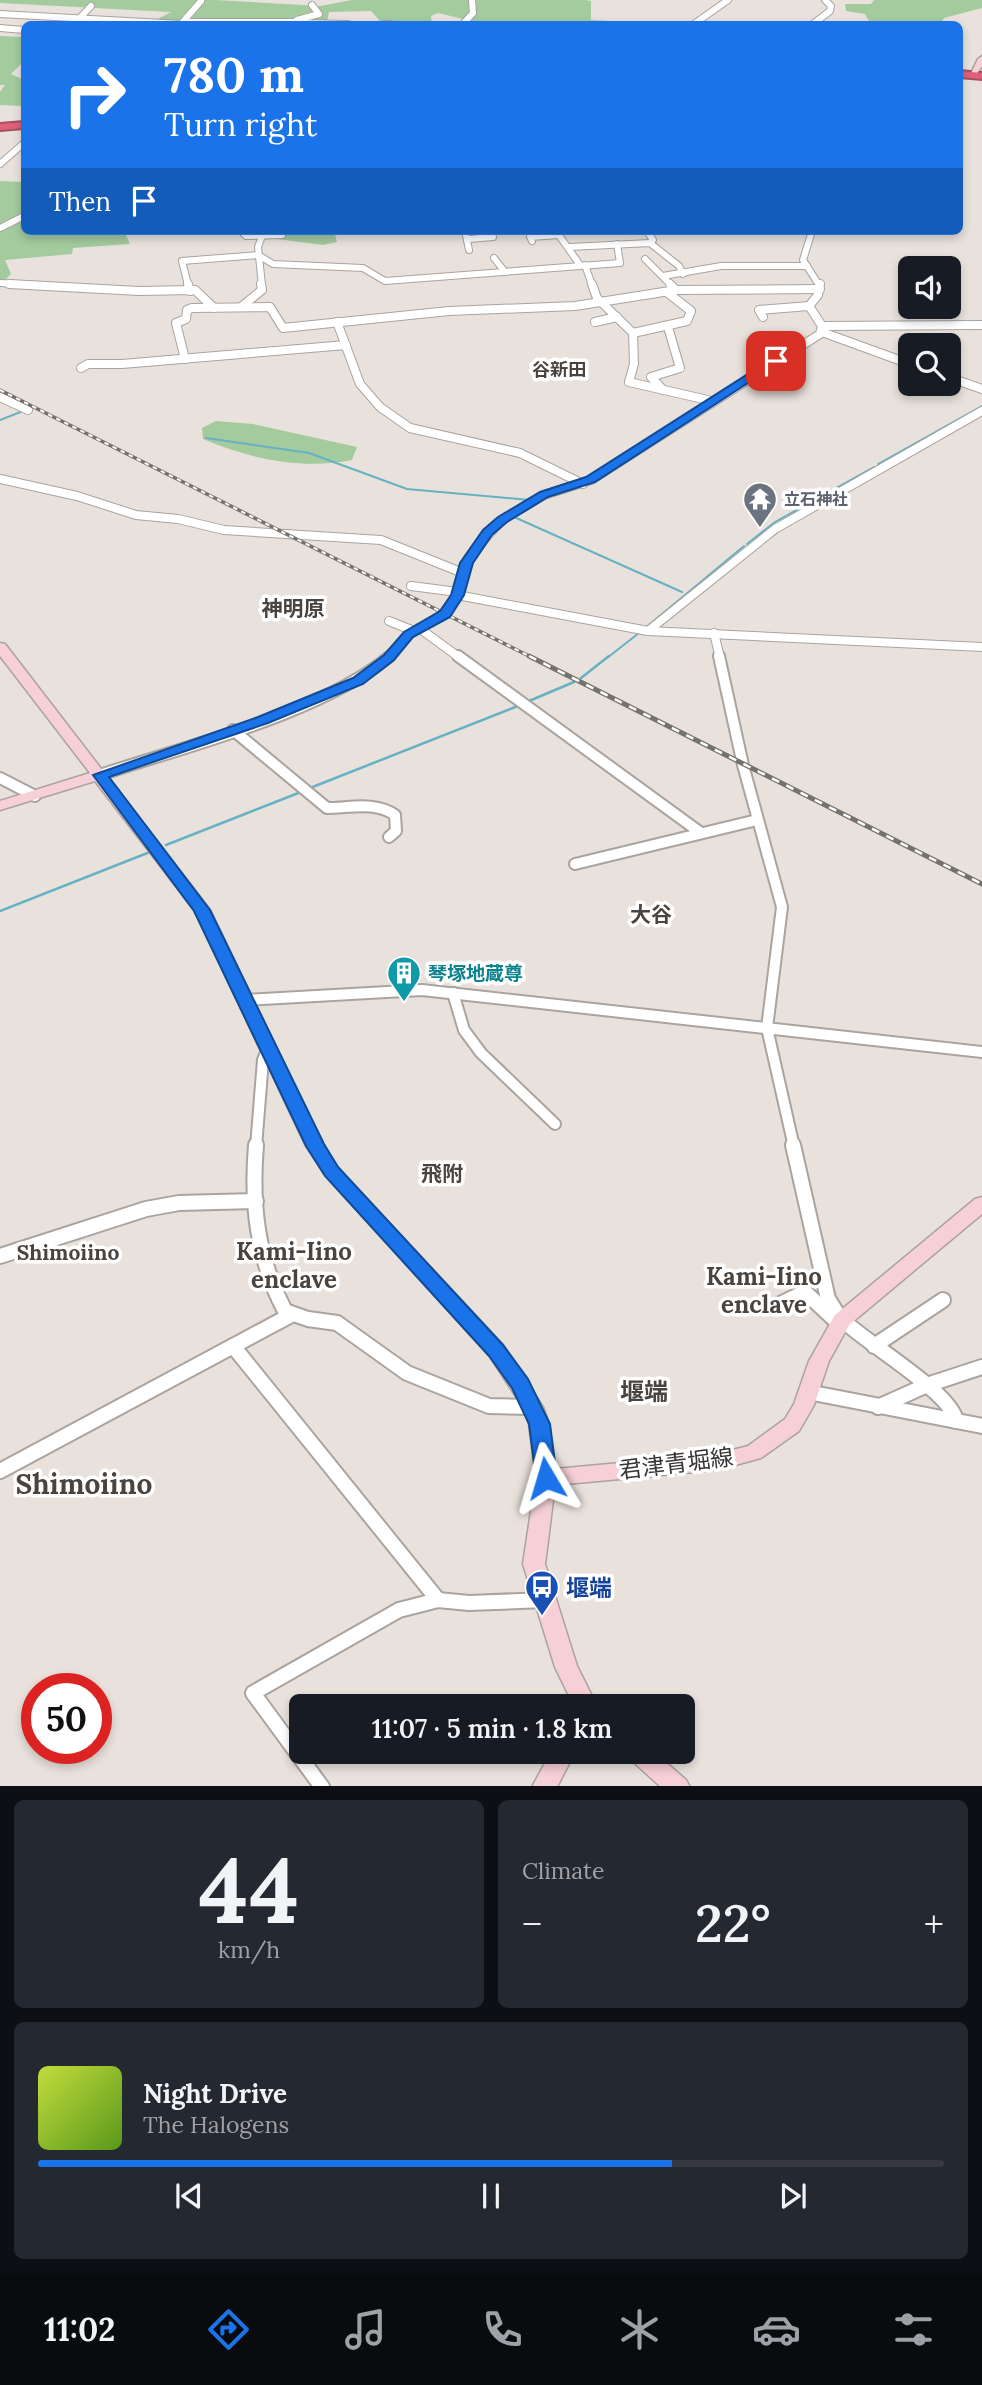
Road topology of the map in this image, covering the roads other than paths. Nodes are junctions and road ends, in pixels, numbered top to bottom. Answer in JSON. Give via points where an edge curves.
{"nodes":[{"id":1,"x":472,"y":0,"type":"edge"},
{"id":2,"x":728,"y":0,"type":"edge"},
{"id":3,"x":825,"y":0,"type":"edge"},
{"id":4,"x":201,"y":1,"type":"edge"},
{"id":5,"x":312,"y":5,"type":"dead end"},
{"id":6,"x":92,"y":6,"type":"dead end"},
{"id":7,"x":34,"y":9,"type":"dead end"},
{"id":8,"x":0,"y":14,"type":"edge"},
{"id":9,"x":28,"y":16,"type":"junction"},
{"id":10,"x":79,"y":19,"type":"junction"},
{"id":11,"x":77,"y":21,"type":"edge"},
{"id":12,"x":108,"y":21,"type":"edge"},
{"id":13,"x":183,"y":21,"type":"edge"},
{"id":14,"x":296,"y":21,"type":"edge"},
{"id":15,"x":466,"y":21,"type":"edge"},
{"id":16,"x":700,"y":21,"type":"edge"},
{"id":17,"x":817,"y":21,"type":"edge"},
{"id":18,"x":0,"y":28,"type":"edge"},
{"id":19,"x":21,"y":30,"type":"edge"},
{"id":20,"x":982,"y":59,"type":"edge"},
{"id":21,"x":977,"y":75,"type":"edge"},
{"id":22,"x":21,"y":125,"type":"edge"},
{"id":23,"x":0,"y":127,"type":"edge"},
{"id":24,"x":21,"y":146,"type":"edge"},
{"id":25,"x":0,"y":164,"type":"edge"},
{"id":26,"x":21,"y":218,"type":"edge"},
{"id":27,"x":0,"y":228,"type":"edge"},
{"id":28,"x":245,"y":235,"type":"edge"},
{"id":29,"x":467,"y":235,"type":"edge"},
{"id":30,"x":544,"y":235,"type":"edge"},
{"id":31,"x":559,"y":235,"type":"edge"},
{"id":32,"x":650,"y":235,"type":"edge"},
{"id":33,"x":811,"y":235,"type":"edge"},
{"id":34,"x":262,"y":236,"type":"junction"},
{"id":35,"x":283,"y":236,"type":"edge"},
{"id":36,"x":493,"y":237,"type":"dead end"},
{"id":37,"x":469,"y":239,"type":"junction"},
{"id":38,"x":532,"y":241,"type":"dead end"},
{"id":39,"x":650,"y":243,"type":"junction"},
{"id":40,"x":617,"y":244,"type":"junction"},
{"id":41,"x":569,"y":247,"type":"junction"},
{"id":42,"x":469,"y":250,"type":"dead end"},
{"id":43,"x":258,"y":255,"type":"junction"},
{"id":44,"x":224,"y":257,"type":"junction"},
{"id":45,"x":494,"y":258,"type":"dead end"},
{"id":46,"x":645,"y":259,"type":"dead end"},
{"id":47,"x":582,"y":265,"type":"junction"},
{"id":48,"x":807,"y":266,"type":"junction"},
{"id":49,"x":223,"y":267,"type":"dead end"},
{"id":50,"x":505,"y":272,"type":"junction"},
{"id":51,"x":683,"y":274,"type":"junction"},
{"id":52,"x":663,"y":276,"type":"junction"},
{"id":53,"x":0,"y":283,"type":"edge"},
{"id":54,"x":820,"y":289,"type":"junction"},
{"id":55,"x":190,"y":290,"type":"junction"},
{"id":56,"x":677,"y":290,"type":"junction"},
{"id":57,"x":602,"y":301,"type":"junction"},
{"id":58,"x":809,"y":306,"type":"junction"},
{"id":59,"x":214,"y":307,"type":"junction"},
{"id":60,"x":240,"y":307,"type":"junction"},
{"id":61,"x":617,"y":317,"type":"junction"},
{"id":62,"x":764,"y":317,"type":"dead end"},
{"id":63,"x":337,"y":322,"type":"junction"},
{"id":64,"x":595,"y":322,"type":"dead end"},
{"id":65,"x":982,"y":325,"type":"edge"},
{"id":66,"x":668,"y":327,"type":"junction"},
{"id":67,"x":822,"y":329,"type":"junction"},
{"id":68,"x":633,"y":333,"type":"junction"},
{"id":69,"x":346,"y":345,"type":"junction"},
{"id":70,"x":898,"y":358,"type":"edge"},
{"id":71,"x":185,"y":359,"type":"junction"},
{"id":72,"x":81,"y":368,"type":"dead end"},
{"id":73,"x":961,"y":382,"type":"edge"},
{"id":74,"x":982,"y":389,"type":"edge"},
{"id":75,"x":663,"y":390,"type":"junction"},
{"id":76,"x":0,"y":397,"type":"edge"},
{"id":77,"x":712,"y":401,"type":"junction"},
{"id":78,"x":28,"y":411,"type":"dead end"},
{"id":79,"x":982,"y":411,"type":"edge"},
{"id":80,"x":0,"y":479,"type":"edge"},
{"id":81,"x":583,"y":484,"type":"junction"},
{"id":82,"x":463,"y":573,"type":"junction"},
{"id":83,"x":411,"y":586,"type":"dead end"},
{"id":84,"x":457,"y":594,"type":"junction"},
{"id":85,"x":389,"y":621,"type":"dead end"},
{"id":86,"x":417,"y":629,"type":"junction"},
{"id":87,"x":648,"y":631,"type":"junction"},
{"id":88,"x":714,"y":633,"type":"junction"},
{"id":89,"x":0,"y":647,"type":"edge"},
{"id":90,"x":982,"y":647,"type":"edge"},
{"id":91,"x":233,"y":730,"type":"junction"},
{"id":92,"x":100,"y":775,"type":"junction"},
{"id":93,"x":0,"y":778,"type":"edge"},
{"id":94,"x":35,"y":796,"type":"junction"},
{"id":95,"x":0,"y":806,"type":"edge"},
{"id":96,"x":757,"y":820,"type":"junction"},
{"id":97,"x":701,"y":833,"type":"junction"},
{"id":98,"x":389,"y":837,"type":"dead end"},
{"id":99,"x":575,"y":864,"type":"dead end"},
{"id":100,"x":453,"y":993,"type":"junction"},
{"id":101,"x":245,"y":1000,"type":"junction"},
{"id":102,"x":767,"y":1028,"type":"junction"},
{"id":103,"x":268,"y":1048,"type":"junction"},
{"id":104,"x":982,"y":1052,"type":"edge"},
{"id":105,"x":555,"y":1124,"type":"dead end"},
{"id":106,"x":256,"y":1200,"type":"junction"},
{"id":107,"x":982,"y":1204,"type":"edge"},
{"id":108,"x":0,"y":1256,"type":"edge"},
{"id":109,"x":943,"y":1300,"type":"dead end"},
{"id":110,"x":778,"y":1305,"type":"dead end"},
{"id":111,"x":291,"y":1315,"type":"junction"},
{"id":112,"x":841,"y":1322,"type":"junction"},
{"id":113,"x":233,"y":1346,"type":"junction"},
{"id":114,"x":874,"y":1346,"type":"junction"},
{"id":115,"x":982,"y":1367,"type":"edge"},
{"id":116,"x":927,"y":1385,"type":"junction"},
{"id":117,"x":808,"y":1392,"type":"junction"},
{"id":118,"x":533,"y":1407,"type":"junction"},
{"id":119,"x":878,"y":1407,"type":"junction"},
{"id":120,"x":956,"y":1421,"type":"junction"},
{"id":121,"x":982,"y":1426,"type":"edge"},
{"id":122,"x":0,"y":1471,"type":"edge"},
{"id":123,"x":546,"y":1478,"type":"junction"},
{"id":124,"x":438,"y":1600,"type":"junction"},
{"id":125,"x":545,"y":1600,"type":"junction"},
{"id":126,"x":578,"y":1694,"type":"edge"},
{"id":127,"x":556,"y":1764,"type":"edge"},
{"id":128,"x":652,"y":1764,"type":"edge"},
{"id":129,"x":321,"y":1786,"type":"edge"},
{"id":130,"x":545,"y":1786,"type":"edge"},
{"id":131,"x":677,"y":1786,"type":"edge"}],
"edges":[{"from":1,"to":15,"type":"street","via":[[473,13]]},
{"from":2,"to":16,"type":"street"},
{"from":3,"to":17,"type":"street","via":[[830,11]]},
{"from":4,"to":13,"type":"street"},
{"from":5,"to":14,"type":"street","via":[[319,14]]},
{"from":6,"to":10,"type":"street"},
{"from":7,"to":9,"type":"street"},
{"from":8,"to":9,"type":"street"},
{"from":9,"to":10,"type":"street"},
{"from":10,"to":11,"type":"street"},
{"from":10,"to":12,"type":"street"},
{"from":18,"to":19,"type":"street"},
{"from":20,"to":21,"type":"main road"},
{"from":22,"to":23,"type":"highway"},
{"from":24,"to":25,"type":"street"},
{"from":26,"to":27,"type":"street"},
{"from":28,"to":34,"type":"street"},
{"from":29,"to":37,"type":"street"},
{"from":30,"to":38,"type":"street","via":[[530,237]]},
{"from":31,"to":41,"type":"street"},
{"from":32,"to":39,"type":"street"},
{"from":33,"to":48,"type":"street","via":[[803,256]]},
{"from":34,"to":35,"type":"street"},
{"from":34,"to":43,"type":"street"},
{"from":36,"to":37,"type":"street"},
{"from":37,"to":42,"type":"street"},
{"from":39,"to":40,"type":"street"},
{"from":39,"to":51,"type":"street"},
{"from":40,"to":41,"type":"street"},
{"from":40,"to":47,"type":"street","via":[[622,262]]},
{"from":41,"to":47,"type":"street"},
{"from":43,"to":44,"type":"street"},
{"from":43,"to":50,"type":"street","via":[[273,264],[363,268],[385,281]]},
{"from":43,"to":60,"type":"street","via":[[262,290]]},
{"from":44,"to":49,"type":"street"},
{"from":44,"to":55,"type":"street","via":[[183,261]]},
{"from":45,"to":50,"type":"street"},
{"from":46,"to":52,"type":"street"},
{"from":47,"to":50,"type":"street"},
{"from":47,"to":57,"type":"street","via":[[584,280]]},
{"from":48,"to":51,"type":"street","via":[[736,265]]},
{"from":48,"to":54,"type":"street","via":[[817,275]]},
{"from":51,"to":52,"type":"street"},
{"from":52,"to":56,"type":"street"},
{"from":53,"to":55,"type":"street"},
{"from":54,"to":56,"type":"street"},
{"from":54,"to":58,"type":"street"},
{"from":55,"to":59,"type":"street","via":[[202,294]]},
{"from":56,"to":57,"type":"street"},
{"from":56,"to":66,"type":"street","via":[[691,311],[687,321]]},
{"from":57,"to":61,"type":"street"},
{"from":57,"to":63,"type":"street"},
{"from":58,"to":62,"type":"street","via":[[759,310]]},
{"from":58,"to":67,"type":"street"},
{"from":59,"to":60,"type":"street"},
{"from":59,"to":71,"type":"street","via":[[187,310],[186,319],[176,323]]},
{"from":60,"to":63,"type":"street","via":[[270,307],[276,320],[288,329]]},
{"from":61,"to":64,"type":"street"},
{"from":61,"to":68,"type":"street"},
{"from":63,"to":69,"type":"street"},
{"from":65,"to":67,"type":"street"},
{"from":66,"to":68,"type":"street"},
{"from":66,"to":75,"type":"street","via":[[678,349],[680,369],[651,377]]},
{"from":67,"to":70,"type":"street"},
{"from":67,"to":77,"type":"street"},
{"from":68,"to":75,"type":"street","via":[[634,364],[629,382]]},
{"from":69,"to":71,"type":"street"},
{"from":69,"to":81,"type":"street","via":[[368,396],[407,430],[520,453]]},
{"from":71,"to":72,"type":"street"},
{"from":73,"to":74,"type":"street"},
{"from":75,"to":77,"type":"street"},
{"from":76,"to":78,"type":"street"},
{"from":77,"to":81,"type":"street"},
{"from":79,"to":87,"type":"street","via":[[775,529]]},
{"from":80,"to":82,"type":"street","via":[[135,515],[224,530],[381,540]]},
{"from":81,"to":82,"type":"street","via":[[544,495],[502,520],[479,543]]},
{"from":82,"to":84,"type":"street"},
{"from":83,"to":84,"type":"street"},
{"from":84,"to":86,"type":"street","via":[[445,614]]},
{"from":84,"to":87,"type":"street"},
{"from":85,"to":86,"type":"street"},
{"from":86,"to":91,"type":"street","via":[[358,681]]},
{"from":86,"to":97,"type":"street"},
{"from":87,"to":88,"type":"street"},
{"from":88,"to":90,"type":"street"},
{"from":88,"to":96,"type":"street"},
{"from":89,"to":92,"type":"main road"},
{"from":91,"to":92,"type":"street"},
{"from":91,"to":98,"type":"street","via":[[327,808],[391,811],[396,831]]},
{"from":92,"to":94,"type":"main road"},
{"from":92,"to":101,"type":"main road","via":[[202,910]]},
{"from":93,"to":94,"type":"street"},
{"from":94,"to":95,"type":"main road"},
{"from":96,"to":97,"type":"street"},
{"from":96,"to":102,"type":"street","via":[[782,906]]},
{"from":97,"to":99,"type":"street"},
{"from":100,"to":101,"type":"street","via":[[422,989]]},
{"from":100,"to":102,"type":"street"},
{"from":100,"to":105,"type":"street","via":[[464,1030],[481,1053]]},
{"from":101,"to":103,"type":"main road"},
{"from":102,"to":104,"type":"street"},
{"from":102,"to":112,"type":"street","via":[[828,1299]]},
{"from":103,"to":106,"type":"street","via":[[263,1060]]},
{"from":103,"to":118,"type":"main road","via":[[332,1172],[496,1350]]},
{"from":106,"to":108,"type":"street","via":[[146,1209]]},
{"from":106,"to":111,"type":"street","via":[[257,1239],[266,1273],[277,1300]]},
{"from":107,"to":112,"type":"main road","name":"君津青堀線"},
{"from":109,"to":114,"type":"street"},
{"from":110,"to":112,"type":"street","via":[[809,1293]]},
{"from":111,"to":113,"type":"street"},
{"from":111,"to":118,"type":"street","via":[[337,1323],[407,1373],[489,1406]]},
{"from":112,"to":114,"type":"street"},
{"from":112,"to":117,"type":"main road","name":"君津青堀線","via":[[818,1361]]},
{"from":113,"to":122,"type":"street"},
{"from":113,"to":124,"type":"street"},
{"from":114,"to":116,"type":"street"},
{"from":115,"to":116,"type":"street"},
{"from":116,"to":119,"type":"street"},
{"from":116,"to":120,"type":"street","via":[[955,1414]]},
{"from":117,"to":119,"type":"street"},
{"from":117,"to":123,"type":"main road","name":"君津青堀線","via":[[792,1425],[767,1445],[739,1457]]},
{"from":118,"to":123,"type":"main road","via":[[540,1424]]},
{"from":119,"to":120,"type":"street"},
{"from":120,"to":121,"type":"street"},
{"from":123,"to":125,"type":"main road","via":[[534,1555]]},
{"from":124,"to":125,"type":"street"},
{"from":124,"to":129,"type":"street","via":[[378,1621],[253,1693]]},
{"from":125,"to":126,"type":"main road"},
{"from":127,"to":130,"type":"main road"},
{"from":128,"to":131,"type":"main road"}]}
